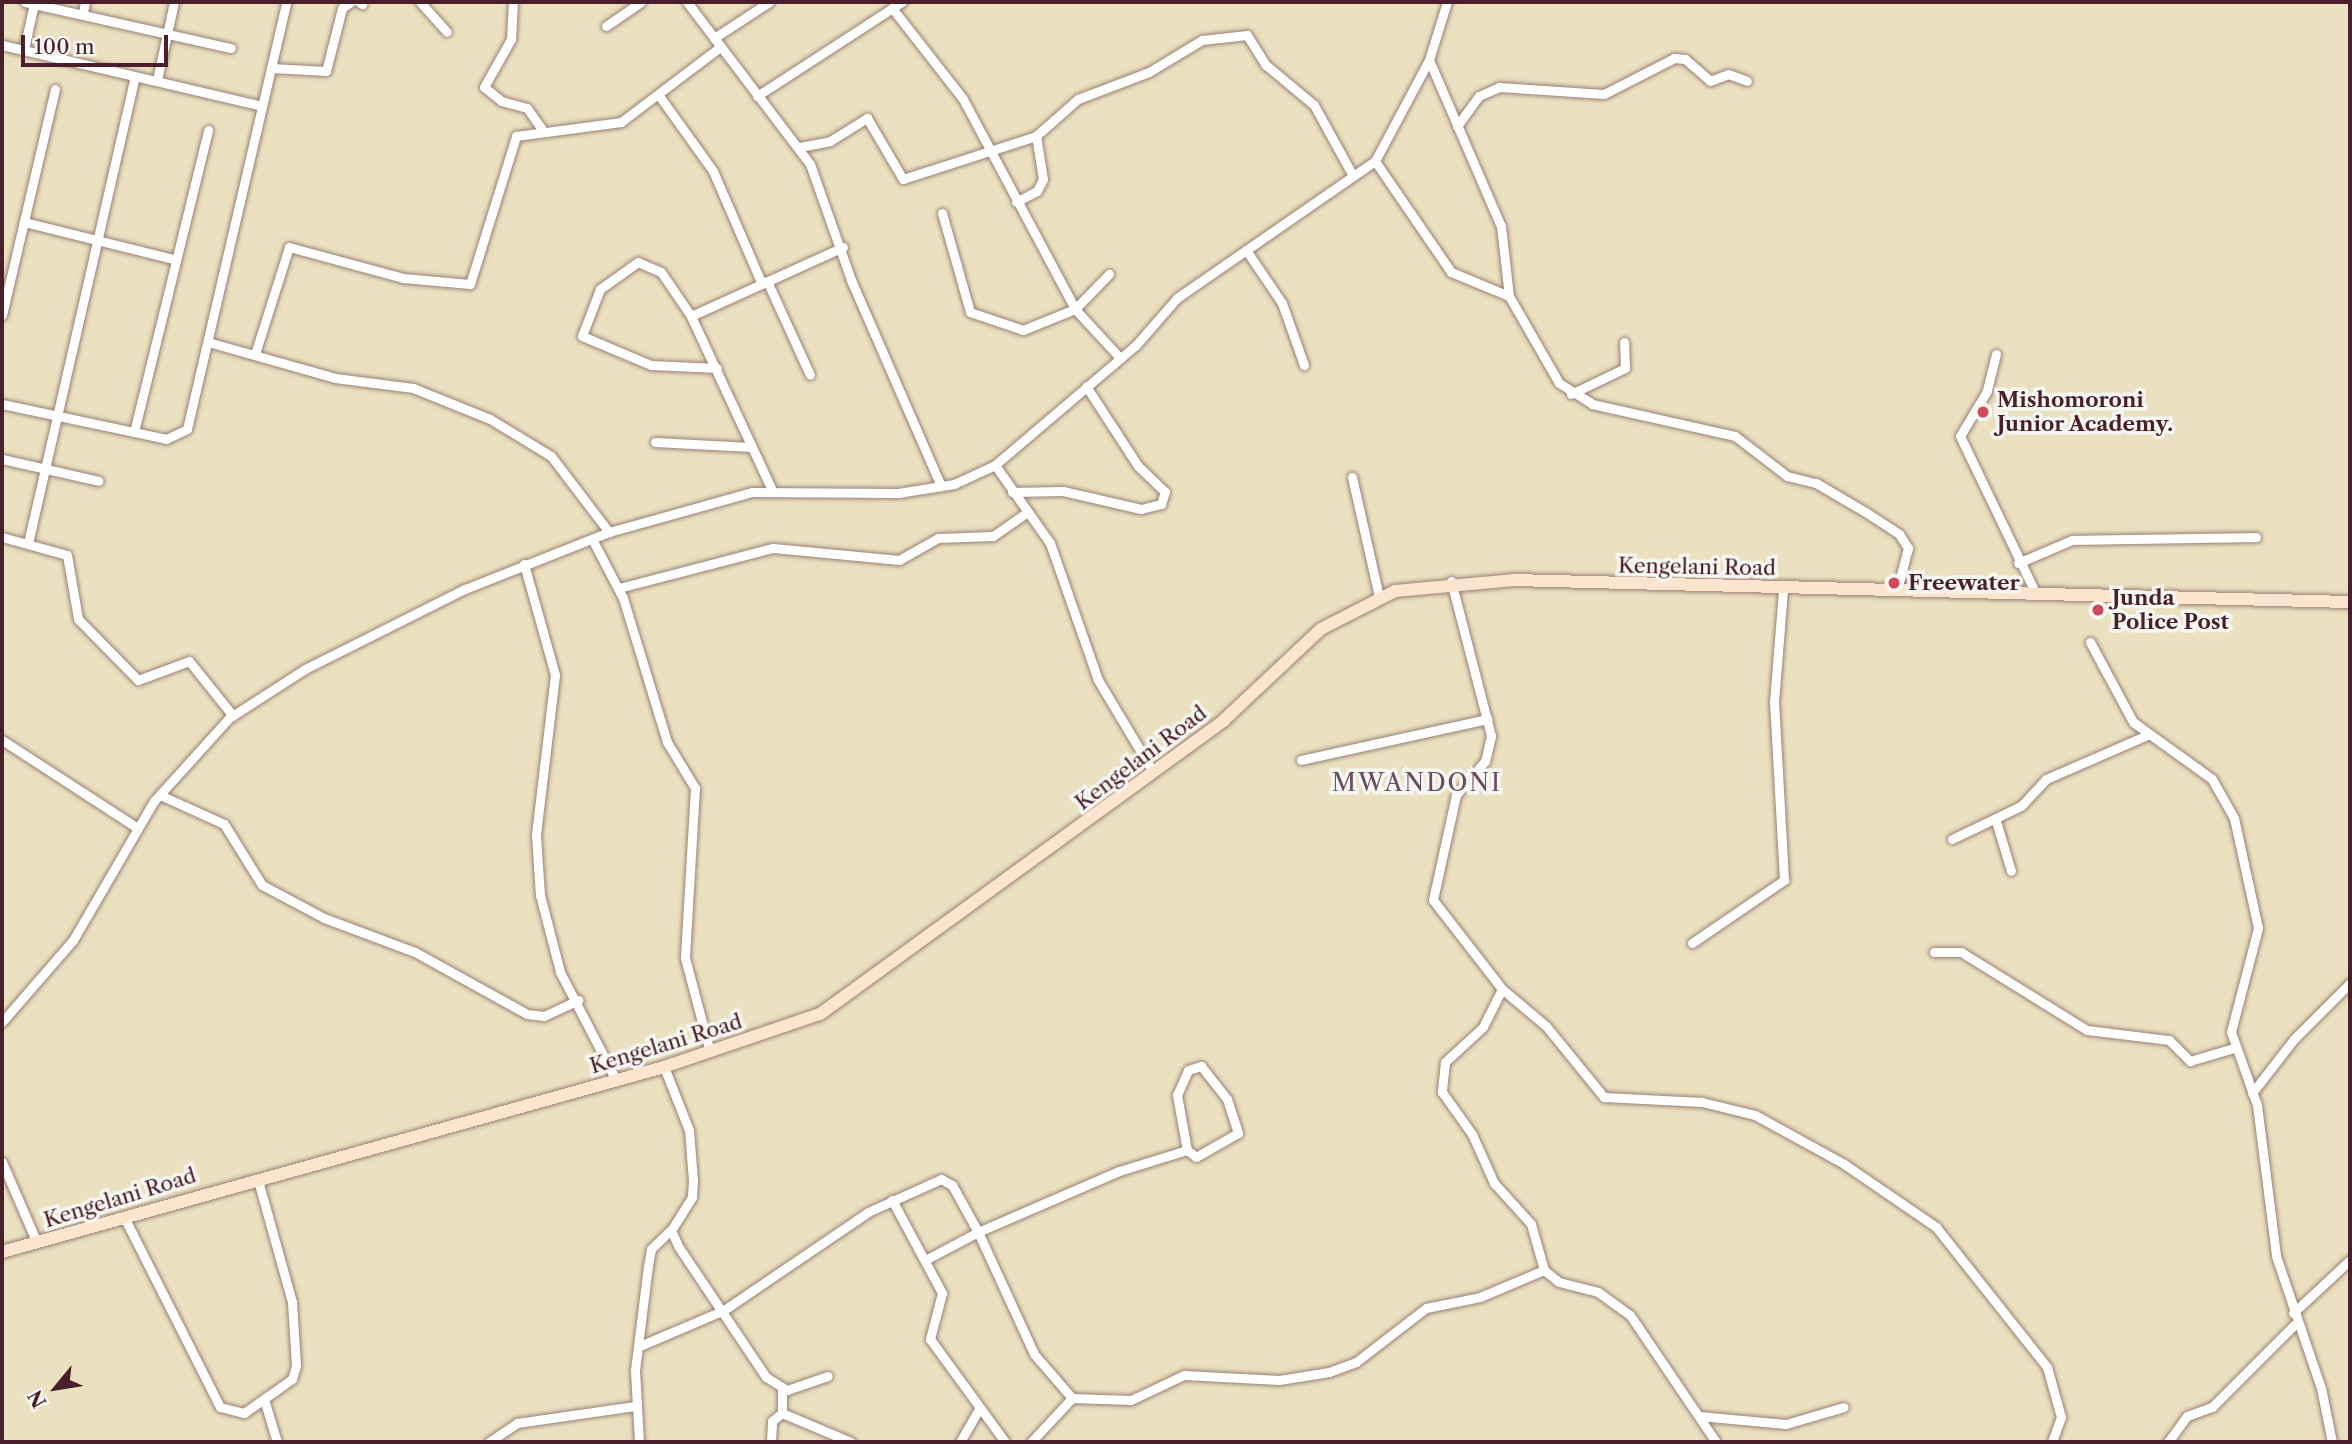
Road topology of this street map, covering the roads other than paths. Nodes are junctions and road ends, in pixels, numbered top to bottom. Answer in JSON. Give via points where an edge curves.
{"nodes":[{"id":1,"x":85,"y":2,"type":"edge"},
{"id":2,"x":174,"y":2,"type":"edge"},
{"id":3,"x":286,"y":2,"type":"edge"},
{"id":4,"x":351,"y":2,"type":"edge"},
{"id":5,"x":420,"y":2,"type":"edge"},
{"id":6,"x":513,"y":2,"type":"edge"},
{"id":7,"x":641,"y":2,"type":"edge"},
{"id":8,"x":687,"y":2,"type":"edge"},
{"id":9,"x":769,"y":2,"type":"edge"},
{"id":10,"x":902,"y":2,"type":"edge"},
{"id":11,"x":1447,"y":2,"type":"edge"},
{"id":12,"x":30,"y":3,"type":"edge"},
{"id":13,"x":892,"y":8,"type":"junction"},
{"id":14,"x":83,"y":13,"type":"junction"},
{"id":15,"x":606,"y":26,"type":"dead end"},
{"id":16,"x":167,"y":32,"type":"junction"},
{"id":17,"x":447,"y":32,"type":"dead end"},
{"id":18,"x":714,"y":38,"type":"junction"},
{"id":19,"x":2,"y":45,"type":"edge"},
{"id":20,"x":720,"y":47,"type":"junction"},
{"id":21,"x":232,"y":48,"type":"dead end"},
{"id":22,"x":24,"y":49,"type":"junction"},
{"id":23,"x":1429,"y":60,"type":"junction"},
{"id":24,"x":271,"y":68,"type":"junction"},
{"id":25,"x":135,"y":77,"type":"junction"},
{"id":26,"x":157,"y":80,"type":"junction"},
{"id":27,"x":1747,"y":81,"type":"dead end"},
{"id":28,"x":55,"y":89,"type":"dead end"},
{"id":29,"x":757,"y":96,"type":"junction"},
{"id":30,"x":660,"y":97,"type":"junction"},
{"id":31,"x":262,"y":106,"type":"junction"},
{"id":32,"x":1457,"y":126,"type":"junction"},
{"id":33,"x":208,"y":130,"type":"dead end"},
{"id":34,"x":543,"y":131,"type":"junction"},
{"id":35,"x":1036,"y":136,"type":"junction"},
{"id":36,"x":800,"y":147,"type":"junction"},
{"id":37,"x":989,"y":155,"type":"junction"},
{"id":38,"x":1375,"y":161,"type":"junction"},
{"id":39,"x":1352,"y":174,"type":"junction"},
{"id":40,"x":1016,"y":202,"type":"junction"},
{"id":41,"x":942,"y":213,"type":"dead end"},
{"id":42,"x":24,"y":222,"type":"junction"},
{"id":43,"x":98,"y":239,"type":"junction"},
{"id":44,"x":843,"y":247,"type":"junction"},
{"id":45,"x":1246,"y":250,"type":"junction"},
{"id":46,"x":174,"y":259,"type":"junction"},
{"id":47,"x":1110,"y":274,"type":"dead end"},
{"id":48,"x":764,"y":282,"type":"junction"},
{"id":49,"x":1509,"y":296,"type":"junction"},
{"id":50,"x":1075,"y":309,"type":"junction"},
{"id":51,"x":2,"y":315,"type":"edge"},
{"id":52,"x":691,"y":316,"type":"junction"},
{"id":53,"x":208,"y":342,"type":"junction"},
{"id":54,"x":1624,"y":342,"type":"dead end"},
{"id":55,"x":255,"y":354,"type":"junction"},
{"id":56,"x":1996,"y":354,"type":"dead end"},
{"id":57,"x":1120,"y":358,"type":"junction"},
{"id":58,"x":1304,"y":365,"type":"dead end"},
{"id":59,"x":718,"y":368,"type":"junction"},
{"id":60,"x":810,"y":375,"type":"dead end"},
{"id":61,"x":1086,"y":386,"type":"junction"},
{"id":62,"x":1571,"y":394,"type":"junction"},
{"id":63,"x":2,"y":404,"type":"edge"},
{"id":64,"x":57,"y":418,"type":"junction"},
{"id":65,"x":134,"y":432,"type":"junction"},
{"id":66,"x":655,"y":442,"type":"dead end"},
{"id":67,"x":751,"y":447,"type":"junction"},
{"id":68,"x":2,"y":459,"type":"edge"},
{"id":69,"x":995,"y":466,"type":"junction"},
{"id":70,"x":47,"y":469,"type":"junction"},
{"id":71,"x":1352,"y":477,"type":"dead end"},
{"id":72,"x":99,"y":481,"type":"dead end"},
{"id":73,"x":941,"y":486,"type":"junction"},
{"id":74,"x":772,"y":490,"type":"junction"},
{"id":75,"x":1012,"y":492,"type":"junction"},
{"id":76,"x":1026,"y":513,"type":"junction"},
{"id":77,"x":609,"y":532,"type":"junction"},
{"id":78,"x":2,"y":537,"type":"edge"},
{"id":79,"x":2256,"y":537,"type":"dead end"},
{"id":80,"x":592,"y":539,"type":"junction"},
{"id":81,"x":28,"y":542,"type":"junction"},
{"id":82,"x":2018,"y":563,"type":"junction"},
{"id":83,"x":524,"y":564,"type":"junction"},
{"id":84,"x":1451,"y":581,"type":"junction"},
{"id":85,"x":619,"y":588,"type":"junction"},
{"id":86,"x":1783,"y":589,"type":"junction"},
{"id":87,"x":1897,"y":590,"type":"junction"},
{"id":88,"x":2036,"y":594,"type":"junction"},
{"id":89,"x":1379,"y":597,"type":"junction"},
{"id":90,"x":2350,"y":602,"type":"edge"},
{"id":91,"x":2090,"y":642,"type":"dead end"},
{"id":92,"x":233,"y":716,"type":"junction"},
{"id":93,"x":1488,"y":719,"type":"junction"},
{"id":94,"x":2147,"y":735,"type":"junction"},
{"id":95,"x":2,"y":740,"type":"edge"},
{"id":96,"x":1301,"y":760,"type":"dead end"},
{"id":97,"x":1153,"y":772,"type":"junction"},
{"id":98,"x":160,"y":796,"type":"junction"},
{"id":99,"x":1996,"y":821,"type":"junction"},
{"id":100,"x":135,"y":827,"type":"junction"},
{"id":101,"x":1952,"y":839,"type":"dead end"},
{"id":102,"x":2011,"y":871,"type":"dead end"},
{"id":103,"x":1692,"y":943,"type":"dead end"},
{"id":104,"x":1934,"y":952,"type":"dead end"},
{"id":105,"x":2350,"y":984,"type":"edge"},
{"id":106,"x":1502,"y":989,"type":"junction"},
{"id":107,"x":578,"y":1000,"type":"junction"},
{"id":108,"x":2,"y":1022,"type":"edge"},
{"id":109,"x":2234,"y":1048,"type":"junction"},
{"id":110,"x":710,"y":1052,"type":"junction"},
{"id":111,"x":664,"y":1067,"type":"junction"},
{"id":112,"x":615,"y":1078,"type":"junction"},
{"id":113,"x":2252,"y":1093,"type":"junction"},
{"id":114,"x":1187,"y":1150,"type":"junction"},
{"id":115,"x":2,"y":1162,"type":"edge"},
{"id":116,"x":258,"y":1180,"type":"junction"},
{"id":117,"x":892,"y":1200,"type":"junction"},
{"id":118,"x":125,"y":1219,"type":"junction"},
{"id":119,"x":671,"y":1230,"type":"junction"},
{"id":120,"x":978,"y":1232,"type":"junction"},
{"id":121,"x":37,"y":1243,"type":"junction"},
{"id":122,"x":2,"y":1252,"type":"edge"},
{"id":123,"x":927,"y":1259,"type":"junction"},
{"id":124,"x":2350,"y":1260,"type":"edge"},
{"id":125,"x":1544,"y":1270,"type":"junction"},
{"id":126,"x":724,"y":1310,"type":"junction"},
{"id":127,"x":2293,"y":1313,"type":"junction"},
{"id":128,"x":2295,"y":1324,"type":"junction"},
{"id":129,"x":642,"y":1345,"type":"junction"},
{"id":130,"x":828,"y":1376,"type":"dead end"},
{"id":131,"x":782,"y":1389,"type":"junction"},
{"id":132,"x":1072,"y":1398,"type":"junction"},
{"id":133,"x":264,"y":1399,"type":"junction"},
{"id":134,"x":635,"y":1406,"type":"junction"},
{"id":135,"x":1844,"y":1408,"type":"dead end"},
{"id":136,"x":979,"y":1409,"type":"junction"},
{"id":137,"x":782,"y":1413,"type":"junction"},
{"id":138,"x":1699,"y":1416,"type":"junction"},
{"id":139,"x":1033,"y":1441,"type":"edge"},
{"id":140,"x":277,"y":1442,"type":"edge"},
{"id":141,"x":489,"y":1442,"type":"edge"},
{"id":142,"x":639,"y":1442,"type":"edge"},
{"id":143,"x":771,"y":1442,"type":"edge"},
{"id":144,"x":852,"y":1442,"type":"edge"},
{"id":145,"x":960,"y":1442,"type":"edge"},
{"id":146,"x":1005,"y":1442,"type":"edge"},
{"id":147,"x":1047,"y":1442,"type":"edge"},
{"id":148,"x":1716,"y":1442,"type":"edge"},
{"id":149,"x":2052,"y":1442,"type":"edge"},
{"id":150,"x":2168,"y":1442,"type":"edge"},
{"id":151,"x":2332,"y":1442,"type":"edge"}],
"edges":[{"from":1,"to":14,"type":"street"},
{"from":2,"to":16,"type":"street"},
{"from":3,"to":24,"type":"street"},
{"from":4,"to":24,"type":"street","via":[[342,8],[326,71]]},
{"from":5,"to":17,"type":"street"},
{"from":6,"to":34,"type":"street","via":[[511,38],[484,87],[501,101],[527,108]]},
{"from":7,"to":15,"type":"street"},
{"from":8,"to":18,"type":"street"},
{"from":9,"to":18,"type":"street"},
{"from":10,"to":13,"type":"street"},
{"from":11,"to":23,"type":"street"},
{"from":12,"to":14,"type":"street"},
{"from":12,"to":22,"type":"street"},
{"from":13,"to":29,"type":"street"},
{"from":13,"to":37,"type":"street","via":[[963,99]]},
{"from":14,"to":16,"type":"street"},
{"from":16,"to":21,"type":"street"},
{"from":16,"to":26,"type":"street"},
{"from":18,"to":20,"type":"street"},
{"from":19,"to":22,"type":"street"},
{"from":20,"to":29,"type":"street"},
{"from":20,"to":30,"type":"street"},
{"from":22,"to":25,"type":"street"},
{"from":23,"to":32,"type":"street"},
{"from":23,"to":38,"type":"street"},
{"from":24,"to":31,"type":"street"},
{"from":25,"to":26,"type":"street"},
{"from":25,"to":43,"type":"street"},
{"from":26,"to":31,"type":"street"},
{"from":27,"to":32,"type":"street","via":[[1728,74],[1710,81],[1685,59],[1674,58],[1604,94],[1499,87],[1479,96]]},
{"from":28,"to":42,"type":"street"},
{"from":29,"to":36,"type":"street"},
{"from":30,"to":34,"type":"street","via":[[613,126]]},
{"from":30,"to":48,"type":"street","via":[[713,171]]},
{"from":31,"to":53,"type":"street"},
{"from":32,"to":49,"type":"street","via":[[1504,238]]},
{"from":33,"to":46,"type":"street"},
{"from":34,"to":55,"type":"street","via":[[513,140],[470,284],[403,278],[291,246]]},
{"from":35,"to":37,"type":"street"},
{"from":35,"to":39,"type":"street","via":[[1078,99],[1149,72],[1195,43],[1250,35],[1266,65],[1320,113]]},
{"from":35,"to":40,"type":"street","via":[[1043,179],[1037,191]]},
{"from":36,"to":37,"type":"street","via":[[830,141],[867,118],[903,179]]},
{"from":36,"to":44,"type":"street"},
{"from":37,"to":40,"type":"street"},
{"from":38,"to":39,"type":"street"},
{"from":38,"to":49,"type":"street","via":[[1451,272]]},
{"from":39,"to":45,"type":"street"},
{"from":40,"to":50,"type":"street"},
{"from":41,"to":50,"type":"street","via":[[970,312],[1023,330]]},
{"from":42,"to":43,"type":"street"},
{"from":42,"to":51,"type":"street"},
{"from":43,"to":46,"type":"street"},
{"from":43,"to":64,"type":"street"},
{"from":44,"to":48,"type":"street"},
{"from":44,"to":73,"type":"street","via":[[855,290]]},
{"from":45,"to":57,"type":"street","via":[[1177,298]]},
{"from":45,"to":58,"type":"street","via":[[1282,303]]},
{"from":46,"to":65,"type":"street"},
{"from":47,"to":50,"type":"street"},
{"from":48,"to":52,"type":"street"},
{"from":48,"to":60,"type":"street"},
{"from":49,"to":62,"type":"street","via":[[1546,366]]},
{"from":50,"to":57,"type":"street"},
{"from":52,"to":59,"type":"street"},
{"from":52,"to":59,"type":"street","via":[[661,272],[638,262],[600,289],[582,336],[651,365]]},
{"from":53,"to":55,"type":"street"},
{"from":53,"to":65,"type":"street","via":[[187,429],[166,439]]},
{"from":54,"to":62,"type":"street","via":[[1625,368]]},
{"from":55,"to":77,"type":"street","via":[[335,378],[412,388],[491,419],[551,456]]},
{"from":56,"to":82,"type":"street","via":[[1987,391],[1960,436]]},
{"from":57,"to":61,"type":"street"},
{"from":59,"to":67,"type":"street"},
{"from":61,"to":69,"type":"street"},
{"from":61,"to":75,"type":"street","via":[[1138,466],[1166,492],[1161,504],[1141,509],[1074,492]]},
{"from":62,"to":87,"type":"street","via":[[1638,416],[1735,436],[1787,476],[1816,483],[1867,513],[1907,545]]},
{"from":63,"to":64,"type":"street"},
{"from":64,"to":65,"type":"street"},
{"from":64,"to":70,"type":"street"},
{"from":66,"to":67,"type":"street"},
{"from":67,"to":74,"type":"street"},
{"from":68,"to":70,"type":"street"},
{"from":69,"to":73,"type":"street"},
{"from":69,"to":75,"type":"street"},
{"from":70,"to":72,"type":"street"},
{"from":70,"to":81,"type":"street"},
{"from":71,"to":89,"type":"street"},
{"from":73,"to":74,"type":"street","via":[[870,495]]},
{"from":74,"to":77,"type":"street"},
{"from":75,"to":76,"type":"street"},
{"from":76,"to":85,"type":"street","via":[[993,536],[938,538],[899,560],[773,548]]},
{"from":76,"to":97,"type":"street","via":[[1055,552],[1098,680]]},
{"from":77,"to":80,"type":"street"},
{"from":78,"to":81,"type":"street"},
{"from":79,"to":82,"type":"street","via":[[2072,540]]},
{"from":80,"to":83,"type":"street"},
{"from":80,"to":85,"type":"street"},
{"from":81,"to":92,"type":"street","via":[[67,555],[78,619],[138,680],[189,661]]},
{"from":82,"to":88,"type":"street"},
{"from":83,"to":92,"type":"street","via":[[305,669]]},
{"from":83,"to":107,"type":"street","via":[[555,675],[536,835],[540,895],[560,972]]},
{"from":84,"to":86,"type":"main road","name":"Kengelani Road"},
{"from":84,"to":89,"type":"main road","name":"Kengelani Road"},
{"from":84,"to":93,"type":"street"},
{"from":85,"to":110,"type":"street","via":[[667,742],[695,788],[685,953]]},
{"from":86,"to":87,"type":"main road","name":"Kengelani Road"},
{"from":86,"to":103,"type":"street","via":[[1774,710],[1784,880]]},
{"from":87,"to":88,"type":"main road","name":"Kengelani Road"},
{"from":88,"to":90,"type":"main road","name":"Kengelani Road"},
{"from":89,"to":97,"type":"main road","name":"Kengelani Road","via":[[1311,638],[1237,710]]},
{"from":91,"to":94,"type":"street","via":[[2113,694]]},
{"from":92,"to":98,"type":"street"},
{"from":93,"to":96,"type":"street"},
{"from":93,"to":106,"type":"street","via":[[1489,752],[1456,795],[1433,900]]},
{"from":94,"to":99,"type":"street","via":[[2040,782],[2023,805]]},
{"from":94,"to":109,"type":"street","via":[[2212,779],[2234,818],[2258,928],[2233,1013]]},
{"from":95,"to":100,"type":"street"},
{"from":97,"to":110,"type":"main road","name":"Kengelani Road","via":[[834,1006]]},
{"from":98,"to":100,"type":"street"},
{"from":98,"to":107,"type":"street","via":[[224,824],[262,885],[324,918],[415,952],[527,1014],[544,1016]]},
{"from":99,"to":101,"type":"street"},
{"from":99,"to":102,"type":"street"},
{"from":100,"to":108,"type":"street","via":[[74,940]]},
{"from":104,"to":109,"type":"street","via":[[1961,951],[2087,1030],[2169,1040],[2190,1061]]},
{"from":105,"to":113,"type":"street","via":[[2294,1039]]},
{"from":106,"to":125,"type":"street","via":[[1483,1027],[1445,1062],[1442,1092],[1472,1134],[1494,1183],[1531,1224]]},
{"from":106,"to":149,"type":"street","via":[[1546,1026],[1604,1097],[1702,1102],[1755,1115],[1843,1164],[1936,1227],[2047,1367],[2061,1417]]},
{"from":107,"to":112,"type":"street"},
{"from":109,"to":113,"type":"street"},
{"from":110,"to":111,"type":"main road","name":"Kengelani Road"},
{"from":111,"to":112,"type":"main road","name":"Kengelani Road"},
{"from":111,"to":119,"type":"street","via":[[689,1130],[694,1191]]},
{"from":112,"to":116,"type":"main road","name":"Kengelani Road"},
{"from":113,"to":127,"type":"street","via":[[2276,1256]]},
{"from":114,"to":114,"type":"street","via":[[1197,1157],[1238,1133],[1227,1099],[1201,1066],[1188,1070],[1178,1091]]},
{"from":114,"to":120,"type":"street","via":[[1119,1171]]},
{"from":115,"to":121,"type":"street"},
{"from":116,"to":118,"type":"main road","name":"Kengelani Road"},
{"from":116,"to":133,"type":"street","via":[[292,1302],[296,1366],[292,1379]]},
{"from":117,"to":120,"type":"street","via":[[933,1179],[946,1181]]},
{"from":117,"to":123,"type":"street"},
{"from":117,"to":126,"type":"street"},
{"from":118,"to":121,"type":"main road","name":"Kengelani Road"},
{"from":118,"to":133,"type":"street","via":[[220,1407],[244,1413]]},
{"from":119,"to":126,"type":"street"},
{"from":119,"to":129,"type":"street","via":[[651,1250]]},
{"from":120,"to":123,"type":"street"},
{"from":120,"to":132,"type":"street","via":[[1034,1354]]},
{"from":121,"to":122,"type":"main road","name":"Kengelani Road"},
{"from":123,"to":136,"type":"street","via":[[943,1298],[929,1335]]},
{"from":124,"to":127,"type":"street"},
{"from":125,"to":132,"type":"street","via":[[1480,1297],[1426,1308],[1356,1362],[1329,1372],[1279,1380],[1185,1375],[1132,1400]]},
{"from":125,"to":138,"type":"street","via":[[1559,1282],[1598,1292],[1630,1315]]},
{"from":126,"to":129,"type":"street"},
{"from":126,"to":131,"type":"street","via":[[766,1377]]},
{"from":127,"to":128,"type":"street"},
{"from":128,"to":150,"type":"street","via":[[2212,1407],[2187,1416]]},
{"from":128,"to":151,"type":"street","via":[[2321,1388]]},
{"from":129,"to":134,"type":"street"},
{"from":130,"to":131,"type":"street"},
{"from":131,"to":137,"type":"street"},
{"from":132,"to":139,"type":"street"},
{"from":133,"to":140,"type":"street"},
{"from":134,"to":141,"type":"street","via":[[517,1423]]},
{"from":134,"to":142,"type":"street"},
{"from":135,"to":138,"type":"street","via":[[1778,1425]]},
{"from":136,"to":145,"type":"street"},
{"from":136,"to":146,"type":"street"},
{"from":137,"to":143,"type":"street","via":[[772,1421]]},
{"from":137,"to":144,"type":"street"},
{"from":138,"to":148,"type":"street"},
{"from":139,"to":147,"type":"street"}]}
